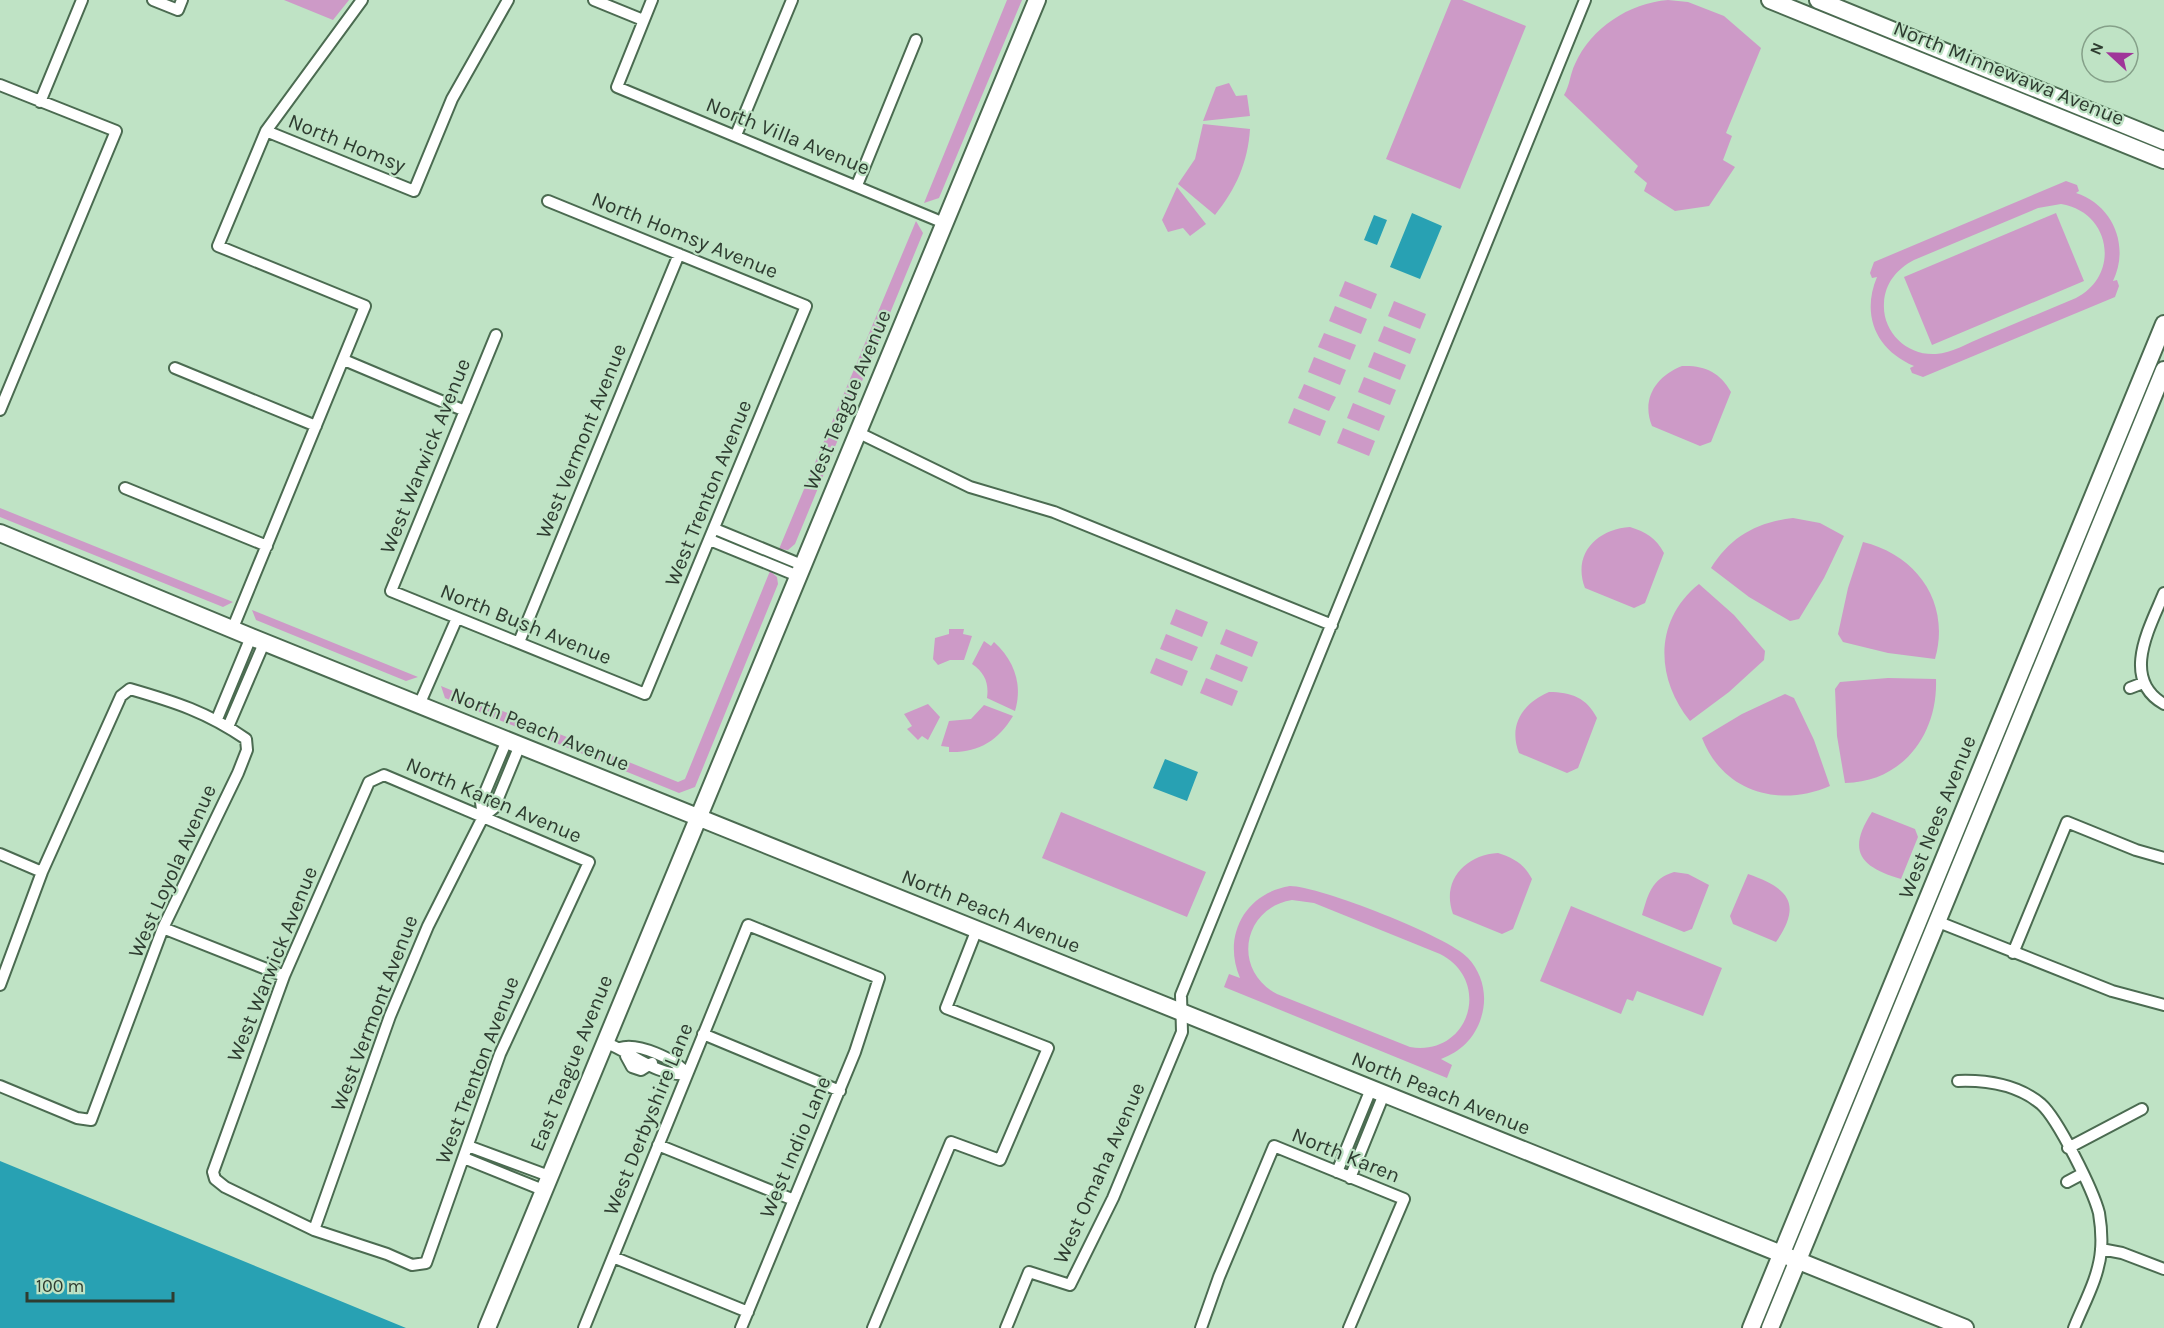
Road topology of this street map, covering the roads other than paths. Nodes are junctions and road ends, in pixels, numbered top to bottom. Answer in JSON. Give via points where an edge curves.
{"nodes":[{"id":1,"x":82,"y":0,"type":"edge"},
{"id":2,"x":153,"y":0,"type":"edge"},
{"id":3,"x":182,"y":0,"type":"edge"},
{"id":4,"x":362,"y":0,"type":"edge"},
{"id":5,"x":508,"y":0,"type":"edge"},
{"id":6,"x":594,"y":0,"type":"edge"},
{"id":7,"x":651,"y":0,"type":"edge"},
{"id":8,"x":792,"y":0,"type":"edge"},
{"id":9,"x":1037,"y":0,"type":"edge"},
{"id":10,"x":1586,"y":0,"type":"edge"},
{"id":11,"x":1770,"y":0,"type":"edge"},
{"id":12,"x":1818,"y":0,"type":"edge"},
{"id":13,"x":643,"y":20,"type":"junction"},
{"id":14,"x":916,"y":40,"type":"dead end"},
{"id":15,"x":1974,"y":63,"type":"junction"},
{"id":16,"x":1967,"y":80,"type":"junction"},
{"id":17,"x":0,"y":86,"type":"edge"},
{"id":18,"x":40,"y":102,"type":"junction"},
{"id":19,"x":266,"y":131,"type":"junction"},
{"id":20,"x":736,"y":135,"type":"junction"},
{"id":21,"x":2164,"y":141,"type":"edge"},
{"id":22,"x":2164,"y":160,"type":"edge"},
{"id":23,"x":857,"y":185,"type":"junction"},
{"id":24,"x":548,"y":201,"type":"dead end"},
{"id":25,"x":944,"y":223,"type":"junction"},
{"id":26,"x":679,"y":254,"type":"junction"},
{"id":27,"x":806,"y":306,"type":"joint"},
{"id":28,"x":2164,"y":324,"type":"edge"},
{"id":29,"x":496,"y":335,"type":"dead end"},
{"id":30,"x":344,"y":360,"type":"junction"},
{"id":31,"x":175,"y":368,"type":"dead end"},
{"id":32,"x":2164,"y":370,"type":"edge"},
{"id":33,"x":0,"y":410,"type":"edge"},
{"id":34,"x":465,"y":411,"type":"junction"},
{"id":35,"x":316,"y":426,"type":"junction"},
{"id":36,"x":857,"y":432,"type":"junction"},
{"id":37,"x":2105,"y":467,"type":"junction"},
{"id":38,"x":125,"y":488,"type":"dead end"},
{"id":39,"x":715,"y":529,"type":"junction"},
{"id":40,"x":0,"y":533,"type":"edge"},
{"id":41,"x":710,"y":540,"type":"junction"},
{"id":42,"x":267,"y":546,"type":"junction"},
{"id":43,"x":800,"y":571,"type":"junction"},
{"id":44,"x":391,"y":591,"type":"joint"},
{"id":45,"x":2164,"y":593,"type":"edge"},
{"id":46,"x":457,"y":618,"type":"junction"},
{"id":47,"x":1332,"y":625,"type":"junction"},
{"id":48,"x":232,"y":630,"type":"junction"},
{"id":49,"x":257,"y":640,"type":"junction"},
{"id":50,"x":2054,"y":640,"type":"junction"},
{"id":51,"x":519,"y":642,"type":"junction"},
{"id":52,"x":2143,"y":683,"type":"junction"},
{"id":53,"x":2130,"y":688,"type":"dead end"},
{"id":54,"x":645,"y":693,"type":"joint"},
{"id":55,"x":2164,"y":704,"type":"edge"},
{"id":56,"x":419,"y":705,"type":"junction"},
{"id":57,"x":217,"y":719,"type":"junction"},
{"id":58,"x":228,"y":727,"type":"junction"},
{"id":59,"x":514,"y":742,"type":"junction"},
{"id":60,"x":384,"y":775,"type":"joint"},
{"id":61,"x":698,"y":816,"type":"junction"},
{"id":62,"x":483,"y":817,"type":"junction"},
{"id":63,"x":0,"y":854,"type":"edge"},
{"id":64,"x":2164,"y":858,"type":"edge"},
{"id":65,"x":589,"y":862,"type":"joint"},
{"id":66,"x":42,"y":872,"type":"junction"},
{"id":67,"x":1936,"y":921,"type":"junction"},
{"id":68,"x":163,"y":928,"type":"junction"},
{"id":69,"x":977,"y":929,"type":"junction"},
{"id":70,"x":2013,"y":953,"type":"junction"},
{"id":71,"x":284,"y":976,"type":"junction"},
{"id":72,"x":879,"y":978,"type":"joint"},
{"id":73,"x":0,"y":985,"type":"edge"},
{"id":74,"x":2164,"y":1005,"type":"edge"},
{"id":75,"x":1182,"y":1013,"type":"junction"},
{"id":76,"x":703,"y":1034,"type":"junction"},
{"id":77,"x":617,"y":1048,"type":"junction"},
{"id":78,"x":653,"y":1060,"type":"junction"},
{"id":79,"x":687,"y":1074,"type":"junction"},
{"id":80,"x":1958,"y":1081,"type":"dead end"},
{"id":81,"x":0,"y":1086,"type":"edge"},
{"id":82,"x":840,"y":1090,"type":"junction"},
{"id":83,"x":1378,"y":1091,"type":"junction"},
{"id":84,"x":2142,"y":1109,"type":"dead end"},
{"id":85,"x":658,"y":1145,"type":"junction"},
{"id":86,"x":468,"y":1146,"type":"junction"},
{"id":87,"x":2068,"y":1148,"type":"junction"},
{"id":88,"x":464,"y":1158,"type":"junction"},
{"id":89,"x":1337,"y":1172,"type":"junction"},
{"id":90,"x":2082,"y":1174,"type":"junction"},
{"id":91,"x":1350,"y":1178,"type":"junction"},
{"id":92,"x":2067,"y":1182,"type":"dead end"},
{"id":93,"x":546,"y":1183,"type":"junction"},
{"id":94,"x":794,"y":1200,"type":"junction"},
{"id":95,"x":314,"y":1230,"type":"junction"},
{"id":96,"x":2101,"y":1250,"type":"junction"},
{"id":97,"x":1781,"y":1256,"type":"junction"},
{"id":98,"x":613,"y":1257,"type":"junction"},
{"id":99,"x":1798,"y":1263,"type":"junction"},
{"id":100,"x":2164,"y":1269,"type":"edge"},
{"id":101,"x":748,"y":1312,"type":"junction"},
{"id":102,"x":487,"y":1328,"type":"edge"},
{"id":103,"x":584,"y":1328,"type":"edge"},
{"id":104,"x":741,"y":1328,"type":"edge"},
{"id":105,"x":873,"y":1328,"type":"edge"},
{"id":106,"x":1006,"y":1328,"type":"edge"},
{"id":107,"x":1201,"y":1328,"type":"edge"},
{"id":108,"x":1349,"y":1328,"type":"edge"},
{"id":109,"x":1751,"y":1328,"type":"edge"},
{"id":110,"x":1770,"y":1328,"type":"edge"},
{"id":111,"x":1965,"y":1328,"type":"edge"},
{"id":112,"x":2074,"y":1328,"type":"edge"}],
"edges":[{"from":1,"to":18,"type":"street"},
{"from":2,"to":3,"type":"street","via":[[178,10]]},
{"from":4,"to":19,"type":"street"},
{"from":5,"to":19,"type":"street","name":"North Homsy","via":[[452,99],[414,191]]},
{"from":6,"to":13,"type":"street"},
{"from":7,"to":13,"type":"street"},
{"from":8,"to":20,"type":"street"},
{"from":9,"to":25,"type":"street","name":"West Teague Avenue"},
{"from":10,"to":47,"type":"street"},
{"from":11,"to":16,"type":"street","name":"North Minnewawa Avenue"},
{"from":12,"to":15,"type":"street","name":"North Minnewawa Avenue"},
{"from":13,"to":20,"type":"street","name":"North Villa Avenue","via":[[617,87]]},
{"from":14,"to":23,"type":"street"},
{"from":15,"to":16,"type":"street"},
{"from":15,"to":21,"type":"street","name":"North Minnewawa Avenue"},
{"from":16,"to":22,"type":"street","name":"North Minnewawa Avenue"},
{"from":17,"to":18,"type":"street"},
{"from":18,"to":33,"type":"street","via":[[116,131]]},
{"from":19,"to":30,"type":"street","via":[[218,246],[365,306]]},
{"from":20,"to":23,"type":"street","name":"North Villa Avenue"},
{"from":23,"to":25,"type":"street","name":"North Villa Avenue"},
{"from":24,"to":26,"type":"street","name":"North Homsy Avenue"},
{"from":25,"to":36,"type":"street","name":"West Teague Avenue"},
{"from":26,"to":27,"type":"street","name":"North Homsy Avenue"},
{"from":26,"to":51,"type":"street","name":"West Vermont Avenue"},
{"from":27,"to":39,"type":"street","name":"West Trenton Avenue"},
{"from":28,"to":37,"type":"street","name":"West Nees Avenue"},
{"from":29,"to":34,"type":"street","name":"West Warwick Avenue"},
{"from":30,"to":34,"type":"street"},
{"from":30,"to":35,"type":"street"},
{"from":31,"to":35,"type":"street"},
{"from":32,"to":50,"type":"street","name":"West Nees Avenue"},
{"from":34,"to":44,"type":"street","name":"West Warwick Avenue"},
{"from":35,"to":42,"type":"street"},
{"from":36,"to":43,"type":"street","name":"West Teague Avenue"},
{"from":36,"to":47,"type":"street","via":[[970,487],[1054,512]]},
{"from":37,"to":50,"type":"street","via":[[2109,480],[2060,603]]},
{"from":37,"to":97,"type":"street","name":"West Nees Avenue"},
{"from":38,"to":42,"type":"street"},
{"from":39,"to":41,"type":"street","name":"West Trenton Avenue"},
{"from":39,"to":43,"type":"street"},
{"from":40,"to":48,"type":"street","name":"North Peach Avenue"},
{"from":41,"to":43,"type":"street"},
{"from":41,"to":54,"type":"street","name":"West Trenton Avenue"},
{"from":42,"to":48,"type":"street"},
{"from":43,"to":61,"type":"street","name":"West Teague Avenue"},
{"from":44,"to":46,"type":"street","name":"North Bush Avenue"},
{"from":45,"to":52,"type":"street","via":[[2142,648]]},
{"from":46,"to":51,"type":"street","name":"North Bush Avenue"},
{"from":46,"to":56,"type":"street"},
{"from":47,"to":75,"type":"street","via":[[1181,994]]},
{"from":48,"to":49,"type":"street","name":"North Peach Avenue"},
{"from":49,"to":56,"type":"street","name":"North Peach Avenue"},
{"from":49,"to":57,"type":"street"},
{"from":49,"to":58,"type":"street"},
{"from":50,"to":67,"type":"street","name":"West Nees Avenue"},
{"from":51,"to":54,"type":"street","name":"North Bush Avenue"},
{"from":52,"to":53,"type":"street"},
{"from":52,"to":55,"type":"street"},
{"from":56,"to":59,"type":"street","name":"North Peach Avenue"},
{"from":57,"to":58,"type":"street"},
{"from":57,"to":66,"type":"street","via":[[130,689],[121,696]]},
{"from":58,"to":68,"type":"street","name":"West Loyola Avenue","via":[[246,739],[247,750]]},
{"from":59,"to":61,"type":"street","name":"North Peach Avenue"},
{"from":59,"to":62,"type":"street","name":"West Vermont Avenue","via":[[494,808]]},
{"from":60,"to":62,"type":"street","name":"North Karen Avenue"},
{"from":60,"to":71,"type":"street","name":"West Warwick Avenue","via":[[369,782]]},
{"from":61,"to":69,"type":"street","name":"North Peach Avenue"},
{"from":61,"to":77,"type":"street","name":"East Teague Avenue"},
{"from":62,"to":65,"type":"street","name":"North Karen Avenue"},
{"from":62,"to":95,"type":"street","name":"West Vermont Avenue","via":[[428,926],[390,1016]]},
{"from":63,"to":66,"type":"street"},
{"from":64,"to":70,"type":"street","via":[[2067,822]]},
{"from":65,"to":86,"type":"street","name":"West Trenton Avenue","via":[[500,1054]]},
{"from":66,"to":73,"type":"street"},
{"from":67,"to":70,"type":"street"},
{"from":67,"to":99,"type":"street","name":"West Nees Avenue"},
{"from":68,"to":71,"type":"street"},
{"from":68,"to":81,"type":"street","name":"West Loyola Avenue","via":[[92,1120],[77,1119]]},
{"from":69,"to":75,"type":"street","name":"North Peach Avenue"},
{"from":69,"to":105,"type":"street","via":[[946,1008],[1048,1048],[1000,1160],[951,1142]]},
{"from":70,"to":74,"type":"street","via":[[2112,991]]},
{"from":71,"to":95,"type":"street","name":"West Warwick Avenue","via":[[213,1172],[225,1187]]},
{"from":72,"to":76,"type":"street","name":"West Derbyshire Lane","via":[[748,925]]},
{"from":72,"to":82,"type":"street","name":"West Indio Lane"},
{"from":75,"to":83,"type":"street","name":"North Peach Avenue"},
{"from":75,"to":106,"type":"street","name":"West Omaha Avenue","via":[[1182,1032],[1079,1270],[1070,1285],[1029,1272]]},
{"from":76,"to":79,"type":"street","name":"West Derbyshire Lane"},
{"from":76,"to":82,"type":"street"},
{"from":77,"to":78,"type":"street","via":[[631,1045]]},
{"from":77,"to":78,"type":"street","via":[[632,1066],[641,1070]]},
{"from":77,"to":93,"type":"street","name":"East Teague Avenue"},
{"from":78,"to":79,"type":"street","via":[[676,1075]]},
{"from":79,"to":85,"type":"street","name":"West Derbyshire Lane"},
{"from":80,"to":87,"type":"street","via":[[1995,1083],[2025,1094],[2050,1116]]},
{"from":82,"to":94,"type":"street","name":"West Indio Lane"},
{"from":83,"to":89,"type":"street"},
{"from":83,"to":91,"type":"street"},
{"from":83,"to":97,"type":"street","name":"North Peach Avenue"},
{"from":84,"to":87,"type":"street"},
{"from":85,"to":94,"type":"street"},
{"from":85,"to":98,"type":"street","name":"West Derbyshire Lane"},
{"from":86,"to":88,"type":"street","name":"West Trenton Avenue"},
{"from":86,"to":93,"type":"street"},
{"from":87,"to":90,"type":"street"},
{"from":88,"to":93,"type":"street"},
{"from":88,"to":95,"type":"street","name":"West Trenton Avenue","via":[[426,1263],[412,1265]]},
{"from":89,"to":91,"type":"street","name":"North Karen"},
{"from":89,"to":107,"type":"street","name":"North Karen","via":[[1274,1146]]},
{"from":90,"to":92,"type":"street"},
{"from":90,"to":96,"type":"street","via":[[2098,1213]]},
{"from":91,"to":108,"type":"street","name":"North Karen","via":[[1404,1199]]},
{"from":93,"to":102,"type":"street","name":"East Teague Avenue"},
{"from":94,"to":101,"type":"street","name":"West Indio Lane"},
{"from":96,"to":100,"type":"street","via":[[2122,1252]]},
{"from":96,"to":112,"type":"street"},
{"from":97,"to":99,"type":"street","name":"North Peach Avenue"},
{"from":97,"to":109,"type":"street","name":"West Nees Avenue"},
{"from":98,"to":101,"type":"street"},
{"from":98,"to":103,"type":"street","name":"West Derbyshire Lane"},
{"from":99,"to":110,"type":"street","name":"West Nees Avenue"},
{"from":99,"to":111,"type":"street","name":"North Peach Avenue"},
{"from":101,"to":104,"type":"street","name":"West Indio Lane"}]}
